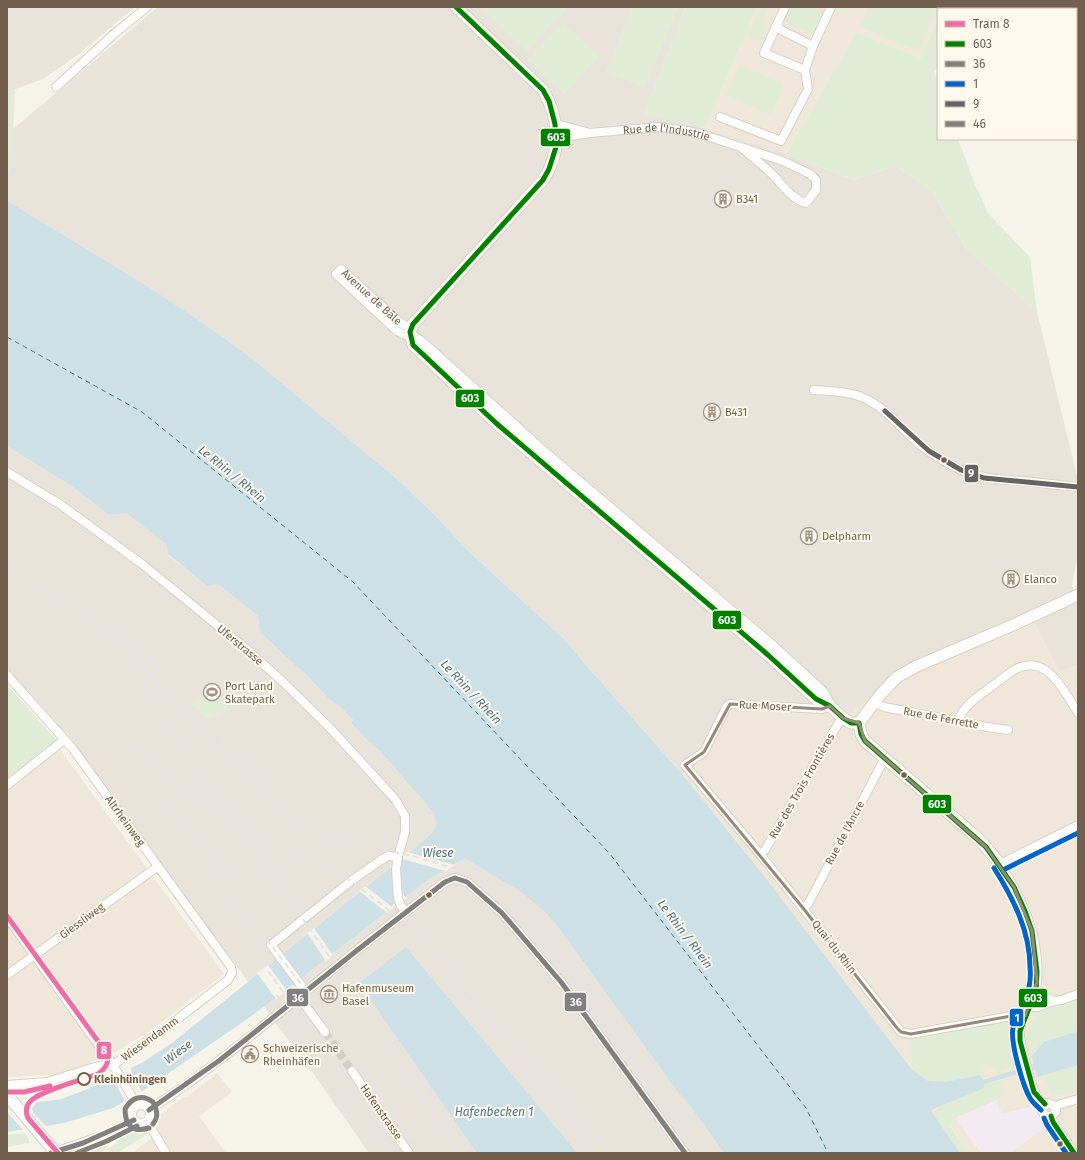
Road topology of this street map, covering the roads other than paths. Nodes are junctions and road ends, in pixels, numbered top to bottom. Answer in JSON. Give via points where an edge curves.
{"nodes":[{"id":1,"x":147,"y":7,"type":"edge"},
{"id":2,"x":456,"y":7,"type":"edge"},
{"id":3,"x":785,"y":7,"type":"edge"},
{"id":4,"x":831,"y":7,"type":"edge"},
{"id":5,"x":776,"y":26,"type":"junction"},
{"id":6,"x":813,"y":46,"type":"junction"},
{"id":7,"x":805,"y":70,"type":"junction"},
{"id":8,"x":56,"y":87,"type":"dead end"},
{"id":9,"x":720,"y":117,"type":"dead end"},
{"id":10,"x":556,"y":124,"type":"junction"},
{"id":11,"x":590,"y":133,"type":"junction"},
{"id":12,"x":557,"y":138,"type":"junction"},
{"id":13,"x":741,"y":147,"type":"junction"},
{"id":14,"x":411,"y":329,"type":"junction"},
{"id":15,"x":814,"y":390,"type":"dead end"},
{"id":16,"x":7,"y":472,"type":"edge"},
{"id":17,"x":1078,"y":487,"type":"edge"},
{"id":18,"x":1078,"y":595,"type":"edge"},
{"id":19,"x":7,"y":675,"type":"edge"},
{"id":20,"x":876,"y":703,"type":"junction"},
{"id":21,"x":830,"y":706,"type":"junction"},
{"id":22,"x":1078,"y":713,"type":"edge"},
{"id":23,"x":843,"y":718,"type":"junction"},
{"id":24,"x":958,"y":721,"type":"junction"},
{"id":25,"x":859,"y":723,"type":"junction"},
{"id":26,"x":1008,"y":730,"type":"dead end"},
{"id":27,"x":64,"y":740,"type":"junction"},
{"id":28,"x":885,"y":758,"type":"junction"},
{"id":29,"x":685,"y":765,"type":"joint"},
{"id":30,"x":7,"y":785,"type":"edge"},
{"id":31,"x":1078,"y":825,"type":"edge"},
{"id":32,"x":760,"y":854,"type":"junction"},
{"id":33,"x":397,"y":859,"type":"junction"},
{"id":34,"x":1000,"y":864,"type":"junction"},
{"id":35,"x":157,"y":867,"type":"junction"},
{"id":36,"x":803,"y":908,"type":"junction"},
{"id":37,"x":403,"y":909,"type":"junction"},
{"id":38,"x":7,"y":918,"type":"edge"},
{"id":39,"x":35,"y":956,"type":"junction"},
{"id":40,"x":232,"y":973,"type":"joint"},
{"id":41,"x":7,"y":975,"type":"edge"},
{"id":42,"x":1036,"y":991,"type":"junction"},
{"id":43,"x":1078,"y":994,"type":"edge"},
{"id":44,"x":302,"y":995,"type":"junction"},
{"id":45,"x":1053,"y":1000,"type":"junction"},
{"id":46,"x":1029,"y":1007,"type":"junction"},
{"id":47,"x":1026,"y":1016,"type":"junction"},
{"id":48,"x":325,"y":1032,"type":"tunnel mouth"},
{"id":49,"x":115,"y":1068,"type":"junction"},
{"id":50,"x":352,"y":1071,"type":"tunnel mouth"},
{"id":51,"x":7,"y":1085,"type":"edge"},
{"id":52,"x":9,"y":1098,"type":"edge"},
{"id":53,"x":1078,"y":1099,"type":"edge"},
{"id":54,"x":136,"y":1104,"type":"junction"},
{"id":55,"x":1045,"y":1104,"type":"junction"},
{"id":56,"x":1055,"y":1106,"type":"junction"},
{"id":57,"x":149,"y":1110,"type":"junction"},
{"id":58,"x":1051,"y":1116,"type":"junction"},
{"id":59,"x":134,"y":1120,"type":"junction"},
{"id":60,"x":147,"y":1121,"type":"junction"},
{"id":61,"x":54,"y":1153,"type":"edge"},
{"id":62,"x":166,"y":1153,"type":"edge"},
{"id":63,"x":409,"y":1153,"type":"edge"},
{"id":64,"x":684,"y":1153,"type":"edge"},
{"id":65,"x":1074,"y":1153,"type":"edge"}],
"edges":[{"from":1,"to":8,"type":"street"},
{"from":2,"to":10,"type":"main road","via":[[543,90]]},
{"from":3,"to":5,"type":"street"},
{"from":4,"to":6,"type":"street"},
{"from":5,"to":6,"type":"street"},
{"from":5,"to":7,"type":"street","via":[[764,53]]},
{"from":6,"to":7,"type":"street"},
{"from":7,"to":9,"type":"street","via":[[808,89],[781,141]]},
{"from":10,"to":11,"type":"street","name":"Rue de l'Industrie"},
{"from":10,"to":12,"type":"main road"},
{"from":11,"to":12,"type":"street","name":"Rue de l'Industrie"},
{"from":11,"to":13,"type":"street","name":"Rue de l'Industrie","via":[[674,128]]},
{"from":12,"to":14,"type":"main road","via":[[552,162],[543,180]]},
{"from":13,"to":13,"type":"street","name":"Rue de l'Industrie","via":[[783,161],[813,176],[817,188],[806,203],[794,198],[772,174]]},
{"from":14,"to":14,"type":"street","name":"Avenue de Bâle","via":[[396,319],[342,269],[336,274],[397,331],[405,335]]},
{"from":14,"to":21,"type":"main road","name":"Avenue de Bâle","via":[[499,419],[774,648],[822,692]]},
{"from":15,"to":17,"type":"street","via":[[846,393],[872,403],[885,411],[929,451],[965,472],[984,478]]},
{"from":16,"to":33,"type":"street","name":"Uferstrasse","via":[[61,505],[142,564],[281,680],[395,799],[404,816],[405,832]]},
{"from":18,"to":20,"type":"main road","via":[[917,666],[898,678],[881,694]]},
{"from":19,"to":27,"type":"street","name":"Altrheinweg"},
{"from":20,"to":24,"type":"street","name":"Rue de Ferrette","via":[[884,707]]},
{"from":20,"to":25,"type":"main road"},
{"from":21,"to":23,"type":"main road","name":"Avenue de Bâle"},
{"from":21,"to":29,"type":"street","name":"Rue Moser","via":[[822,709],[730,704],[704,752]]},
{"from":22,"to":24,"type":"street","via":[[1056,678],[1037,666],[1026,666],[1016,669],[968,703]]},
{"from":23,"to":25,"type":"main road","name":"Avenue de Bâle","via":[[851,723]]},
{"from":23,"to":32,"type":"street","name":"Rue des Trois Frontières"},
{"from":24,"to":26,"type":"street","name":"Rue de Ferrette"},
{"from":25,"to":28,"type":"main road","via":[[865,741]]},
{"from":27,"to":30,"type":"street"},
{"from":27,"to":35,"type":"street","name":"Altrheinweg"},
{"from":28,"to":34,"type":"main road","via":[[986,846]]},
{"from":28,"to":36,"type":"street","name":"Rue de l'Ancre","via":[[808,904]]},
{"from":29,"to":32,"type":"street","name":"Quai du Rhin"},
{"from":31,"to":34,"type":"street"},
{"from":32,"to":36,"type":"street","name":"Quai du Rhin"},
{"from":33,"to":37,"type":"street","name":"Uferstrasse","via":[[398,899]]},
{"from":33,"to":44,"type":"street","via":[[388,856],[271,945],[300,984]]},
{"from":34,"to":42,"type":"street","via":[[1014,887],[1032,931],[1036,956]]},
{"from":35,"to":39,"type":"street","name":"Giessliweg"},
{"from":35,"to":40,"type":"street","name":"Altrheinweg"},
{"from":36,"to":47,"type":"street","name":"Quai du Rhin","via":[[901,1032],[911,1034],[1017,1015]]},
{"from":37,"to":44,"type":"street"},
{"from":37,"to":64,"type":"street","via":[[450,879],[461,879],[481,893],[502,913],[561,982]]},
{"from":38,"to":39,"type":"street"},
{"from":39,"to":41,"type":"street","name":"Giessliweg"},
{"from":39,"to":49,"type":"street"},
{"from":40,"to":49,"type":"street","name":"Wiesendamm","via":[[228,980]]},
{"from":42,"to":45,"type":"street"},
{"from":42,"to":46,"type":"street"},
{"from":43,"to":45,"type":"street","via":[[1062,1000]]},
{"from":44,"to":48,"type":"street"},
{"from":44,"to":57,"type":"street","via":[[178,1092]]},
{"from":45,"to":46,"type":"street","via":[[1038,1007]]},
{"from":46,"to":47,"type":"street"},
{"from":47,"to":55,"type":"street","via":[[1020,1031],[1020,1041],[1034,1092]]},
{"from":49,"to":51,"type":"street","name":"Wiesendamm","via":[[98,1066],[47,1082]]},
{"from":49,"to":54,"type":"street"},
{"from":50,"to":63,"type":"street","name":"Hafenstrasse"},
{"from":52,"to":61,"type":"main road"},
{"from":53,"to":56,"type":"street"},
{"from":54,"to":57,"type":"street","via":[[146,1106]]},
{"from":54,"to":59,"type":"street","via":[[132,1111]]},
{"from":55,"to":56,"type":"street"},
{"from":55,"to":58,"type":"street","via":[[1042,1111]]},
{"from":56,"to":58,"type":"street","via":[[1056,1112]]},
{"from":57,"to":60,"type":"street"},
{"from":58,"to":65,"type":"street"},
{"from":59,"to":60,"type":"street","via":[[142,1123]]},
{"from":59,"to":61,"type":"street","via":[[107,1134]]},
{"from":60,"to":62,"type":"street"}]}
